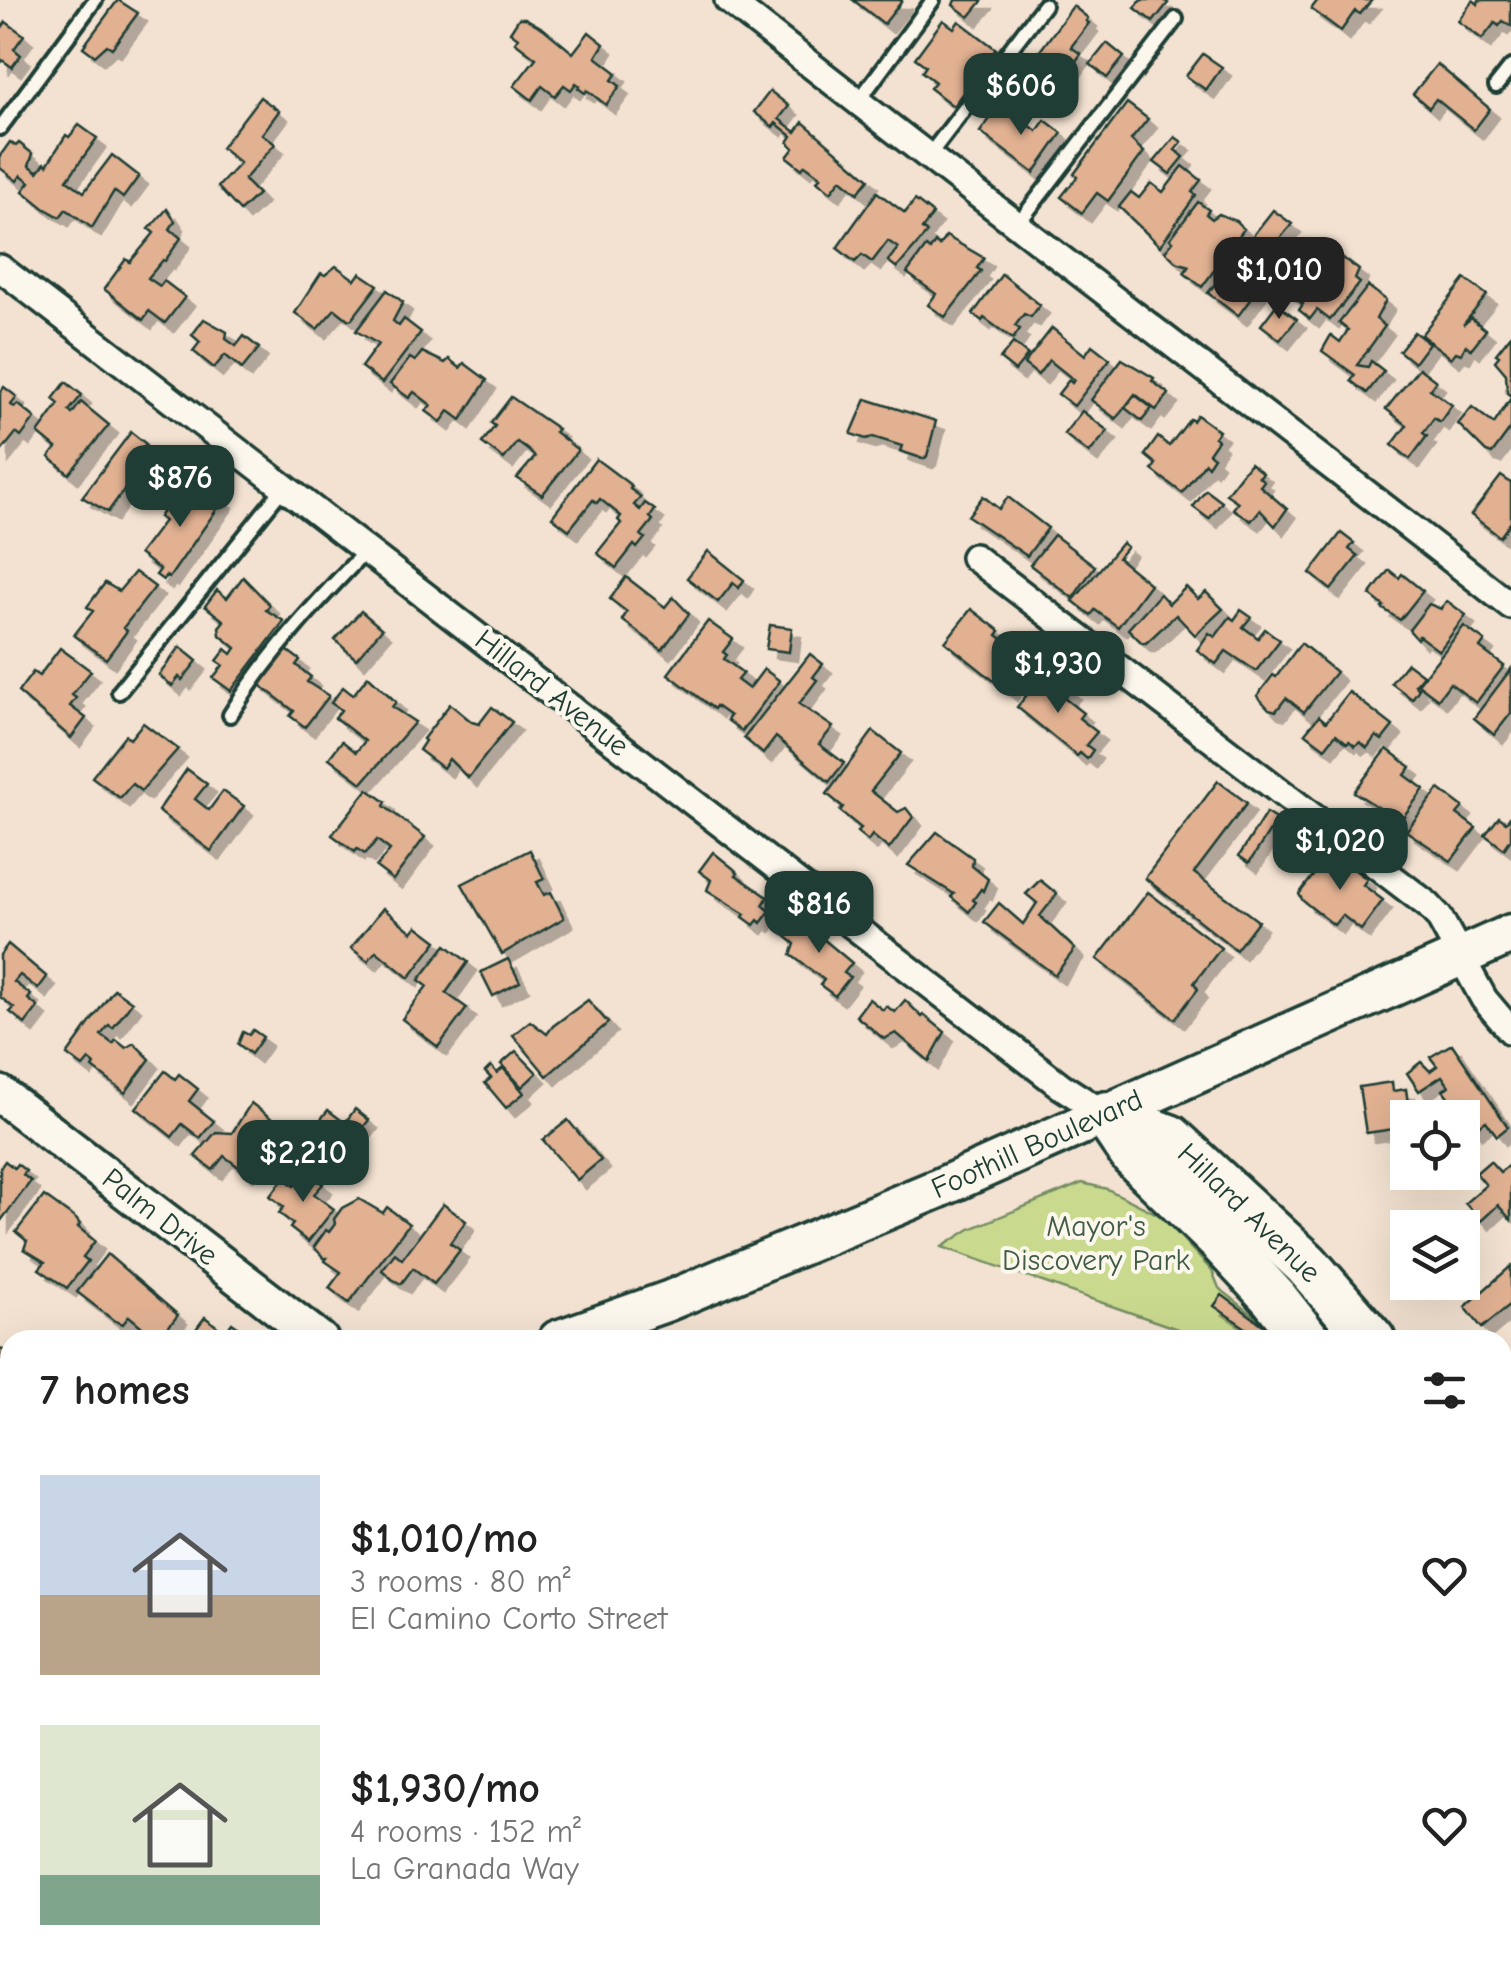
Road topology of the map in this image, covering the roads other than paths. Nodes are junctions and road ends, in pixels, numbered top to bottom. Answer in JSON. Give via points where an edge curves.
{"nodes":[{"id":1,"x":95,"y":0,"type":"edge"},
{"id":2,"x":728,"y":0,"type":"edge"},
{"id":3,"x":933,"y":0,"type":"edge"},
{"id":4,"x":1044,"y":4,"type":"dead end"},
{"id":5,"x":1176,"y":19,"type":"dead end"},
{"id":6,"x":1511,"y":67,"type":"edge"},
{"id":7,"x":1496,"y":86,"type":"dead end"},
{"id":8,"x":857,"y":102,"type":"junction"},
{"id":9,"x":0,"y":128,"type":"edge"},
{"id":10,"x":927,"y":158,"type":"junction"},
{"id":11,"x":1018,"y":226,"type":"junction"},
{"id":12,"x":0,"y":268,"type":"edge"},
{"id":13,"x":284,"y":486,"type":"junction"},
{"id":14,"x":366,"y":550,"type":"junction"},
{"id":15,"x":974,"y":557,"type":"dead end"},
{"id":16,"x":1511,"y":606,"type":"edge"},
{"id":17,"x":119,"y":692,"type":"dead end"},
{"id":18,"x":230,"y":715,"type":"dead end"},
{"id":19,"x":1511,"y":934,"type":"edge"},
{"id":20,"x":1459,"y":957,"type":"junction"},
{"id":21,"x":1511,"y":1031,"type":"edge"},
{"id":22,"x":0,"y":1094,"type":"edge"},
{"id":23,"x":1106,"y":1116,"type":"junction"},
{"id":24,"x":307,"y":1330,"type":"edge"},
{"id":25,"x":587,"y":1330,"type":"edge"},
{"id":26,"x":1298,"y":1330,"type":"edge"},
{"id":27,"x":1363,"y":1330,"type":"edge"}],
"edges":[{"from":1,"to":9,"type":"lane"},
{"from":2,"to":8,"type":"street"},
{"from":3,"to":8,"type":"lane"},
{"from":4,"to":10,"type":"lane"},
{"from":5,"to":11,"type":"lane"},
{"from":6,"to":7,"type":"lane"},
{"from":8,"to":10,"type":"street"},
{"from":10,"to":11,"type":"street"},
{"from":11,"to":16,"type":"street"},
{"from":12,"to":13,"type":"street","name":"Hillard Avenue"},
{"from":13,"to":14,"type":"street","name":"Hillard Avenue"},
{"from":13,"to":17,"type":"lane"},
{"from":14,"to":18,"type":"lane","via":[[290,631]]},
{"from":14,"to":23,"type":"street","name":"Hillard Avenue"},
{"from":15,"to":20,"type":"street","via":[[1428,904]]},
{"from":19,"to":20,"type":"main road","name":"Foothill Boulevard"},
{"from":20,"to":21,"type":"street"},
{"from":20,"to":23,"type":"main road","name":"Foothill Boulevard"},
{"from":22,"to":24,"type":"street","name":"Palm Drive"},
{"from":23,"to":25,"type":"main road","name":"Foothill Boulevard","via":[[668,1302]]},
{"from":23,"to":26,"type":"highway","name":"Hillard Avenue","via":[[1134,1156]]},
{"from":23,"to":27,"type":"highway","name":"Hillard Avenue","via":[[1170,1138],[1306,1264]]}]}
